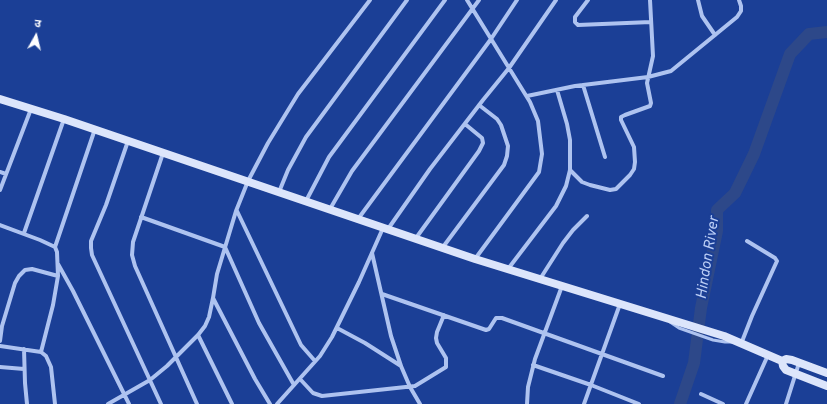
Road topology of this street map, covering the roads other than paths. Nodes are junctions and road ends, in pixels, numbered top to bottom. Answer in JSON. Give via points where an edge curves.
{"nodes":[{"id":1,"x":370,"y":0,"type":"edge"},
{"id":2,"x":407,"y":0,"type":"edge"},
{"id":3,"x":444,"y":0,"type":"edge"},
{"id":4,"x":467,"y":0,"type":"edge"},
{"id":5,"x":479,"y":0,"type":"edge"},
{"id":6,"x":517,"y":0,"type":"edge"},
{"id":7,"x":556,"y":0,"type":"edge"},
{"id":8,"x":588,"y":0,"type":"edge"},
{"id":9,"x":650,"y":0,"type":"edge"},
{"id":10,"x":698,"y":0,"type":"edge"},
{"id":11,"x":739,"y":0,"type":"edge"},
{"id":12,"x":472,"y":10,"type":"junction"},
{"id":13,"x":651,"y":22,"type":"junction"},
{"id":14,"x":714,"y":35,"type":"junction"},
{"id":15,"x":490,"y":39,"type":"junction"},
{"id":16,"x":509,"y":68,"type":"junction"},
{"id":17,"x":648,"y":77,"type":"junction"},
{"id":18,"x":583,"y":85,"type":"junction"},
{"id":19,"x":557,"y":90,"type":"junction"},
{"id":20,"x":527,"y":96,"type":"junction"},
{"id":21,"x":0,"y":99,"type":"edge"},
{"id":22,"x":479,"y":105,"type":"junction"},
{"id":23,"x":31,"y":109,"type":"junction"},
{"id":24,"x":64,"y":119,"type":"junction"},
{"id":25,"x":464,"y":124,"type":"junction"},
{"id":26,"x":95,"y":129,"type":"junction"},
{"id":27,"x":128,"y":141,"type":"junction"},
{"id":28,"x":163,"y":153,"type":"junction"},
{"id":29,"x":606,"y":157,"type":"dead end"},
{"id":30,"x":570,"y":170,"type":"junction"},
{"id":31,"x":0,"y":172,"type":"edge"},
{"id":32,"x":6,"y":174,"type":"junction"},
{"id":33,"x":248,"y":181,"type":"junction"},
{"id":34,"x":0,"y":190,"type":"edge"},
{"id":35,"x":279,"y":192,"type":"junction"},
{"id":36,"x":306,"y":201,"type":"junction"},
{"id":37,"x":330,"y":209,"type":"junction"},
{"id":38,"x":236,"y":211,"type":"junction"},
{"id":39,"x":587,"y":216,"type":"dead end"},
{"id":40,"x":141,"y":217,"type":"junction"},
{"id":41,"x":358,"y":219,"type":"junction"},
{"id":42,"x":0,"y":225,"type":"edge"},
{"id":43,"x":385,"y":228,"type":"junction"},
{"id":44,"x":24,"y":233,"type":"junction"},
{"id":45,"x":416,"y":239,"type":"junction"},
{"id":46,"x":747,"y":241,"type":"dead end"},
{"id":47,"x":55,"y":247,"type":"junction"},
{"id":48,"x":225,"y":247,"type":"junction"},
{"id":49,"x":442,"y":248,"type":"junction"},
{"id":50,"x":372,"y":253,"type":"junction"},
{"id":51,"x":475,"y":259,"type":"junction"},
{"id":52,"x":58,"y":264,"type":"junction"},
{"id":53,"x":508,"y":269,"type":"junction"},
{"id":54,"x":58,"y":276,"type":"junction"},
{"id":55,"x":540,"y":279,"type":"junction"},
{"id":56,"x":562,"y":286,"type":"junction"},
{"id":57,"x":382,"y":294,"type":"junction"},
{"id":58,"x":213,"y":298,"type":"junction"},
{"id":59,"x":620,"y":304,"type":"junction"},
{"id":60,"x":444,"y":315,"type":"junction"},
{"id":61,"x":678,"y":325,"type":"junction"},
{"id":62,"x":337,"y":328,"type":"junction"},
{"id":63,"x":544,"y":334,"type":"junction"},
{"id":64,"x":198,"y":335,"type":"junction"},
{"id":65,"x":0,"y":341,"type":"edge"},
{"id":66,"x":739,"y":342,"type":"junction"},
{"id":67,"x":0,"y":346,"type":"edge"},
{"id":68,"x":24,"y":349,"type":"junction"},
{"id":69,"x":41,"y":352,"type":"junction"},
{"id":70,"x":602,"y":354,"type":"junction"},
{"id":71,"x":768,"y":355,"type":"junction"},
{"id":72,"x":177,"y":357,"type":"junction"},
{"id":73,"x":315,"y":361,"type":"junction"},
{"id":74,"x":782,"y":361,"type":"junction"},
{"id":75,"x":799,"y":363,"type":"junction"},
{"id":76,"x":533,"y":365,"type":"junction"},
{"id":77,"x":0,"y":366,"type":"edge"},
{"id":78,"x":401,"y":366,"type":"junction"},
{"id":79,"x":24,"y":369,"type":"junction"},
{"id":80,"x":827,"y":373,"type":"edge"},
{"id":81,"x":796,"y":375,"type":"junction"},
{"id":82,"x":663,"y":376,"type":"dead end"},
{"id":83,"x":300,"y":379,"type":"junction"},
{"id":84,"x":150,"y":380,"type":"junction"},
{"id":85,"x":294,"y":385,"type":"junction"},
{"id":86,"x":591,"y":385,"type":"junction"},
{"id":87,"x":827,"y":386,"type":"edge"},
{"id":88,"x":410,"y":387,"type":"junction"},
{"id":89,"x":124,"y":394,"type":"junction"},
{"id":90,"x":701,"y":394,"type":"dead end"},
{"id":91,"x":630,"y":402,"type":"edge"},
{"id":92,"x":27,"y":404,"type":"edge"},
{"id":93,"x":55,"y":404,"type":"edge"},
{"id":94,"x":108,"y":404,"type":"edge"},
{"id":95,"x":129,"y":404,"type":"edge"},
{"id":96,"x":161,"y":404,"type":"edge"},
{"id":97,"x":198,"y":404,"type":"edge"},
{"id":98,"x":232,"y":404,"type":"edge"},
{"id":99,"x":270,"y":404,"type":"edge"},
{"id":100,"x":277,"y":404,"type":"edge"},
{"id":101,"x":420,"y":404,"type":"edge"},
{"id":102,"x":527,"y":404,"type":"edge"},
{"id":103,"x":584,"y":404,"type":"edge"},
{"id":104,"x":639,"y":404,"type":"edge"},
{"id":105,"x":723,"y":404,"type":"edge"},
{"id":106,"x":746,"y":404,"type":"edge"},
{"id":107,"x":786,"y":404,"type":"edge"}],
"edges":[{"from":1,"to":33,"type":"street","via":[[298,94]]},
{"from":2,"to":35,"type":"street","via":[[306,137]]},
{"from":3,"to":36,"type":"street","via":[[329,157]]},
{"from":4,"to":12,"type":"street"},
{"from":5,"to":12,"type":"street"},
{"from":6,"to":15,"type":"street"},
{"from":7,"to":16,"type":"street"},
{"from":8,"to":13,"type":"street","via":[[575,17],[578,25]]},
{"from":9,"to":13,"type":"street"},
{"from":10,"to":14,"type":"street","via":[[702,16]]},
{"from":11,"to":14,"type":"street","via":[[741,6],[737,17]]},
{"from":12,"to":15,"type":"street"},
{"from":12,"to":37,"type":"street","via":[[352,172]]},
{"from":13,"to":17,"type":"street","via":[[653,56]]},
{"from":14,"to":17,"type":"street","via":[[671,71]]},
{"from":15,"to":16,"type":"street"},
{"from":15,"to":41,"type":"street"},
{"from":16,"to":20,"type":"street"},
{"from":16,"to":22,"type":"street"},
{"from":17,"to":18,"type":"street"},
{"from":17,"to":30,"type":"street","via":[[650,106],[625,115],[621,120],[635,152],[634,169],[630,175],[616,188],[605,190],[582,182]]},
{"from":18,"to":19,"type":"street"},
{"from":18,"to":29,"type":"street"},
{"from":19,"to":20,"type":"street"},
{"from":19,"to":30,"type":"street","via":[[570,140]]},
{"from":20,"to":51,"type":"street","via":[[538,121],[541,138],[539,172]]},
{"from":21,"to":23,"type":"street"},
{"from":22,"to":25,"type":"street"},
{"from":22,"to":49,"type":"street","via":[[501,125],[508,146],[507,156],[504,165]]},
{"from":23,"to":24,"type":"street"},
{"from":23,"to":32,"type":"street"},
{"from":24,"to":26,"type":"street"},
{"from":24,"to":44,"type":"street"},
{"from":25,"to":43,"type":"street"},
{"from":25,"to":45,"type":"street","via":[[482,138],[483,143]]},
{"from":26,"to":27,"type":"street"},
{"from":26,"to":47,"type":"street"},
{"from":27,"to":28,"type":"street"},
{"from":27,"to":84,"type":"street","via":[[91,241],[91,248]]},
{"from":28,"to":33,"type":"street"},
{"from":28,"to":40,"type":"street"},
{"from":30,"to":53,"type":"street","via":[[566,186],[556,206]]},
{"from":31,"to":32,"type":"street"},
{"from":32,"to":34,"type":"street"},
{"from":33,"to":35,"type":"street"},
{"from":33,"to":38,"type":"street"},
{"from":35,"to":36,"type":"street"},
{"from":36,"to":37,"type":"street"},
{"from":37,"to":41,"type":"street"},
{"from":38,"to":48,"type":"street"},
{"from":38,"to":73,"type":"street","via":[[301,345]]},
{"from":39,"to":55,"type":"street","via":[[563,243]]},
{"from":40,"to":48,"type":"street"},
{"from":40,"to":72,"type":"street","via":[[133,242],[132,255]]},
{"from":41,"to":43,"type":"street"},
{"from":42,"to":44,"type":"street"},
{"from":43,"to":45,"type":"street"},
{"from":43,"to":50,"type":"street"},
{"from":44,"to":47,"type":"street"},
{"from":45,"to":49,"type":"street"},
{"from":46,"to":66,"type":"street","via":[[777,261]]},
{"from":47,"to":52,"type":"street"},
{"from":48,"to":58,"type":"street"},
{"from":48,"to":85,"type":"street","via":[[259,323]]},
{"from":49,"to":51,"type":"street"},
{"from":50,"to":57,"type":"street"},
{"from":50,"to":62,"type":"street"},
{"from":51,"to":53,"type":"street"},
{"from":52,"to":54,"type":"street"},
{"from":52,"to":89,"type":"street"},
{"from":53,"to":55,"type":"street"},
{"from":54,"to":65,"type":"street","via":[[32,269],[25,270],[19,276],[4,319]]},
{"from":54,"to":69,"type":"street","via":[[54,305]]},
{"from":55,"to":56,"type":"street"},
{"from":56,"to":59,"type":"street"},
{"from":56,"to":63,"type":"street"},
{"from":57,"to":60,"type":"street"},
{"from":57,"to":78,"type":"street","via":[[391,336]]},
{"from":58,"to":64,"type":"street","via":[[209,317]]},
{"from":58,"to":99,"type":"street"},
{"from":59,"to":61,"type":"street","via":[[662,316]]},
{"from":59,"to":70,"type":"street"},
{"from":60,"to":63,"type":"street","via":[[486,330],[496,318],[502,318]]},
{"from":60,"to":88,"type":"street","via":[[436,338],[446,358],[446,367]]},
{"from":61,"to":66,"type":"street"},
{"from":61,"to":66,"type":"lane","via":[[713,340]]},
{"from":62,"to":73,"type":"street"},
{"from":62,"to":78,"type":"street"},
{"from":63,"to":70,"type":"street"},
{"from":63,"to":76,"type":"street"},
{"from":64,"to":72,"type":"street"},
{"from":64,"to":98,"type":"street"},
{"from":66,"to":71,"type":"street"},
{"from":67,"to":68,"type":"street"},
{"from":68,"to":69,"type":"street"},
{"from":68,"to":79,"type":"street"},
{"from":69,"to":93,"type":"street","via":[[51,366]]},
{"from":70,"to":82,"type":"street"},
{"from":70,"to":86,"type":"street"},
{"from":71,"to":74,"type":"street"},
{"from":71,"to":106,"type":"street"},
{"from":72,"to":84,"type":"street"},
{"from":72,"to":97,"type":"street"},
{"from":73,"to":83,"type":"street"},
{"from":74,"to":75,"type":"street","via":[[786,359]]},
{"from":74,"to":81,"type":"street","via":[[786,370]]},
{"from":75,"to":80,"type":"street"},
{"from":75,"to":81,"type":"street"},
{"from":76,"to":86,"type":"street"},
{"from":76,"to":102,"type":"street"},
{"from":77,"to":79,"type":"street"},
{"from":78,"to":88,"type":"street"},
{"from":79,"to":92,"type":"street"},
{"from":81,"to":87,"type":"street"},
{"from":81,"to":107,"type":"street"},
{"from":83,"to":85,"type":"street"},
{"from":83,"to":88,"type":"street","via":[[313,393],[322,396]]},
{"from":84,"to":89,"type":"street"},
{"from":84,"to":96,"type":"street"},
{"from":85,"to":100,"type":"street"},
{"from":86,"to":91,"type":"street"},
{"from":86,"to":103,"type":"street"},
{"from":88,"to":101,"type":"street"},
{"from":89,"to":94,"type":"street"},
{"from":89,"to":95,"type":"street"},
{"from":90,"to":105,"type":"street"},
{"from":91,"to":104,"type":"street"}]}
